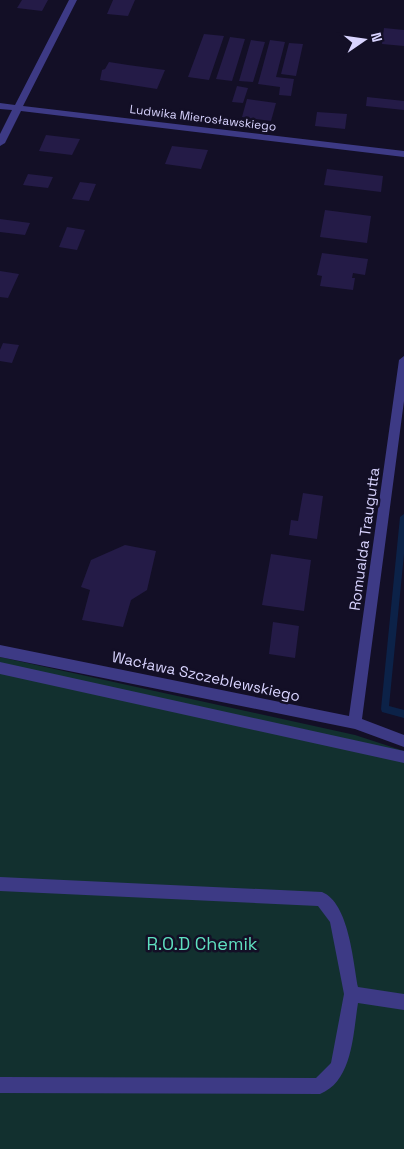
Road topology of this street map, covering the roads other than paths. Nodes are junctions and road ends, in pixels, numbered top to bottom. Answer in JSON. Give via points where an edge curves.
{"nodes":[{"id":1,"x":73,"y":0,"type":"edge"},
{"id":2,"x":0,"y":106,"type":"edge"},
{"id":3,"x":17,"y":108,"type":"junction"},
{"id":4,"x":0,"y":143,"type":"edge"},
{"id":5,"x":404,"y":154,"type":"edge"},
{"id":6,"x":404,"y":360,"type":"edge"},
{"id":7,"x":0,"y":651,"type":"edge"},
{"id":8,"x":0,"y":668,"type":"edge"},
{"id":9,"x":355,"y":723,"type":"junction"},
{"id":10,"x":404,"y":741,"type":"edge"},
{"id":11,"x":404,"y":757,"type":"edge"},
{"id":12,"x":0,"y":884,"type":"edge"},
{"id":13,"x":352,"y":994,"type":"junction"},
{"id":14,"x":404,"y":1002,"type":"edge"},
{"id":15,"x":0,"y":1085,"type":"edge"}],
"edges":[{"from":1,"to":3,"type":"street"},
{"from":2,"to":3,"type":"street","name":"Ludwika Mierosławskiego"},
{"from":3,"to":4,"type":"street"},
{"from":3,"to":5,"type":"street","name":"Ludwika Mierosławskiego"},
{"from":6,"to":9,"type":"street","name":"Romualda Traugutta"},
{"from":7,"to":9,"type":"street","name":"Wacława Szczeblewskiego"},
{"from":8,"to":11,"type":"street"},
{"from":9,"to":10,"type":"street","name":"Wacława Szczeblewskiego"},
{"from":12,"to":13,"type":"street","via":[[322,899],[337,919]]},
{"from":13,"to":14,"type":"street"},
{"from":13,"to":15,"type":"street","via":[[338,1067],[320,1086]]}]}
